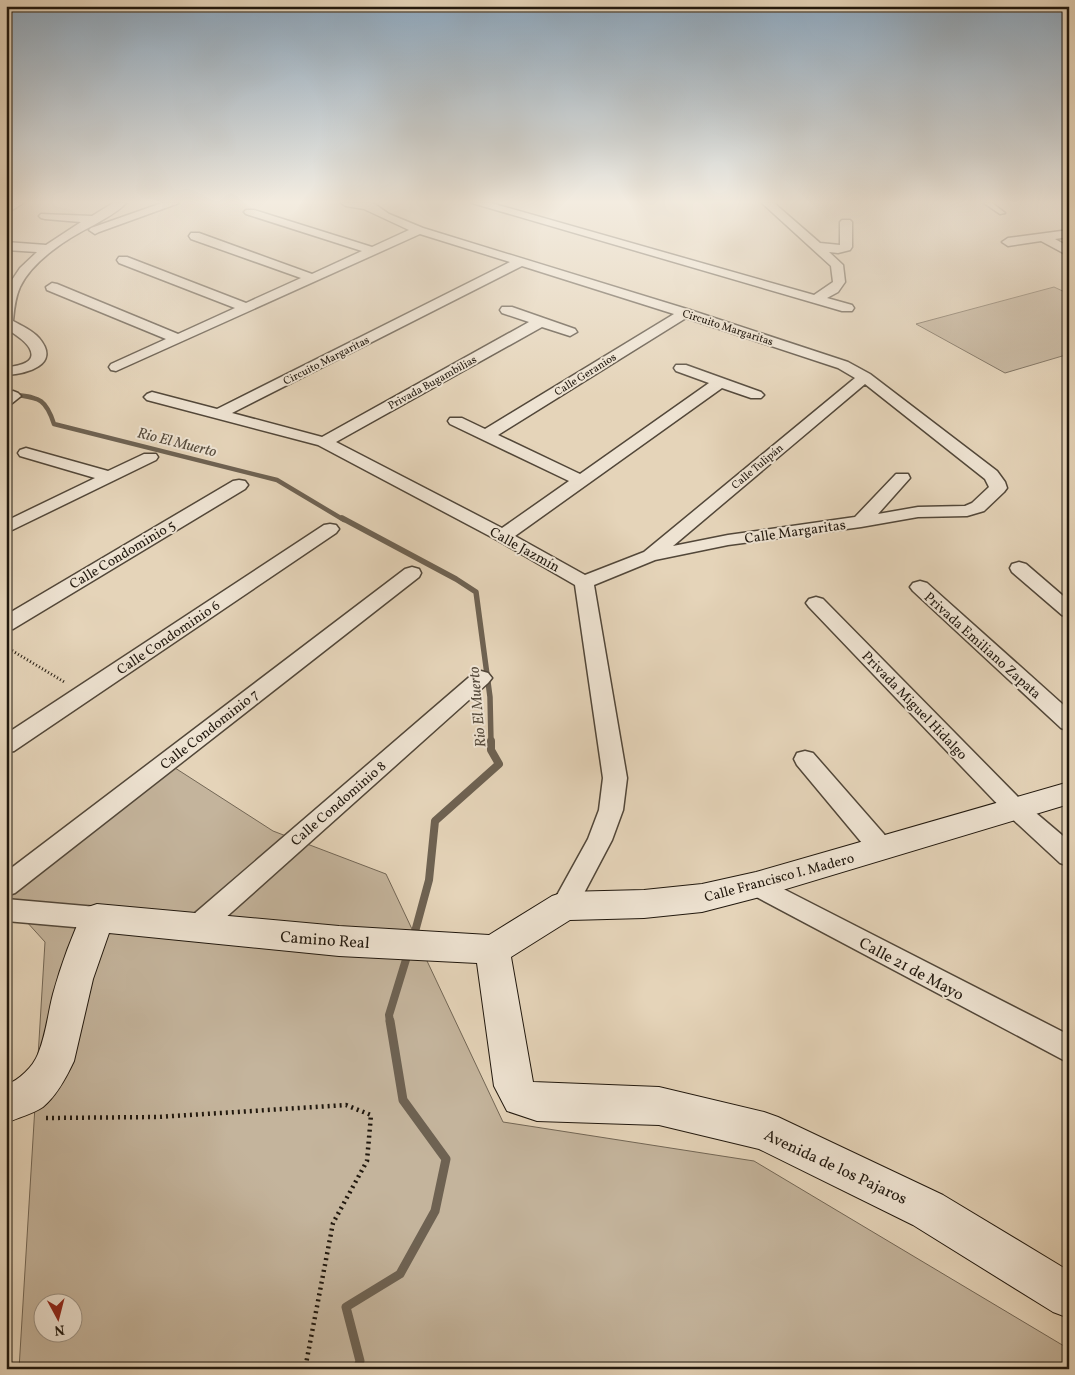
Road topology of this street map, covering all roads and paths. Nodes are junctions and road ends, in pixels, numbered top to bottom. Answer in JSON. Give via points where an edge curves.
{"nodes":[{"id":1,"x":27,"y":267,"type":"edge"},
{"id":2,"x":142,"y":267,"type":"edge"},
{"id":3,"x":282,"y":267,"type":"edge"},
{"id":4,"x":336,"y":267,"type":"edge"},
{"id":5,"x":510,"y":267,"type":"edge"},
{"id":6,"x":537,"y":267,"type":"edge"},
{"id":7,"x":702,"y":267,"type":"edge"},
{"id":8,"x":837,"y":267,"type":"edge"},
{"id":9,"x":312,"y":278,"type":"junction"},
{"id":10,"x":10,"y":284,"type":"edge"},
{"id":11,"x":52,"y":287,"type":"dead end"},
{"id":12,"x":816,"y":299,"type":"junction"},
{"id":13,"x":247,"y":308,"type":"junction"},
{"id":14,"x":847,"y":308,"type":"dead end"},
{"id":15,"x":507,"y":310,"type":"dead end"},
{"id":16,"x":685,"y":313,"type":"junction"},
{"id":17,"x":6,"y":322,"type":"edge"},
{"id":18,"x":540,"y":322,"type":"junction"},
{"id":19,"x":570,"y":332,"type":"dead end"},
{"id":20,"x":178,"y":339,"type":"junction"},
{"id":21,"x":116,"y":367,"type":"dead end"},
{"id":22,"x":681,"y":368,"type":"dead end"},
{"id":23,"x":6,"y":371,"type":"edge"},
{"id":24,"x":865,"y":377,"type":"junction"},
{"id":25,"x":721,"y":382,"type":"junction"},
{"id":26,"x":756,"y":395,"type":"dead end"},
{"id":27,"x":152,"y":397,"type":"dead end"},
{"id":28,"x":219,"y":414,"type":"junction"},
{"id":29,"x":456,"y":421,"type":"dead end"},
{"id":30,"x":486,"y":435,"type":"junction"},
{"id":31,"x":324,"y":442,"type":"junction"},
{"id":32,"x":26,"y":453,"type":"dead end"},
{"id":33,"x":150,"y":457,"type":"dead end"},
{"id":34,"x":111,"y":476,"type":"junction"},
{"id":35,"x":902,"y":478,"type":"dead end"},
{"id":36,"x":582,"y":481,"type":"junction"},
{"id":37,"x":996,"y":482,"type":"joint"},
{"id":38,"x":239,"y":485,"type":"dead end"},
{"id":39,"x":861,"y":522,"type":"junction"},
{"id":40,"x":9,"y":525,"type":"edge"},
{"id":41,"x":330,"y":529,"type":"dead end"},
{"id":42,"x":503,"y":536,"type":"junction"},
{"id":43,"x":650,"y":556,"type":"junction"},
{"id":44,"x":1019,"y":568,"type":"dead end"},
{"id":45,"x":412,"y":573,"type":"dead end"},
{"id":46,"x":584,"y":582,"type":"junction"},
{"id":47,"x":920,"y":587,"type":"dead end"},
{"id":48,"x":816,"y":602,"type":"dead end"},
{"id":49,"x":1069,"y":611,"type":"edge"},
{"id":50,"x":6,"y":624,"type":"edge"},
{"id":51,"x":6,"y":647,"type":"edge"},
{"id":52,"x":481,"y":678,"type":"dead end"},
{"id":53,"x":83,"y":694,"type":"junction"},
{"id":54,"x":1069,"y":724,"type":"edge"},
{"id":55,"x":6,"y":745,"type":"edge"},
{"id":56,"x":805,"y":759,"type":"dead end"},
{"id":57,"x":1069,"y":793,"type":"edge"},
{"id":58,"x":1015,"y":808,"type":"junction"},
{"id":59,"x":880,"y":848,"type":"junction"},
{"id":60,"x":1069,"y":856,"type":"edge"},
{"id":61,"x":756,"y":885,"type":"junction"},
{"id":62,"x":6,"y":886,"type":"edge"},
{"id":63,"x":564,"y":906,"type":"junction"},
{"id":64,"x":6,"y":910,"type":"edge"},
{"id":65,"x":97,"y":918,"type":"junction"},
{"id":66,"x":196,"y":928,"type":"junction"},
{"id":67,"x":483,"y":949,"type":"junction"},
{"id":68,"x":1069,"y":1050,"type":"edge"},
{"id":69,"x":21,"y":1110,"type":"edge"},
{"id":70,"x":1069,"y":1296,"type":"edge"},
{"id":71,"x":305,"y":1369,"type":"edge"}],
"edges":[{"from":1,"to":10,"type":"street"},
{"from":2,"to":13,"type":"street"},
{"from":3,"to":9,"type":"street"},
{"from":4,"to":9,"type":"street"},
{"from":5,"to":28,"type":"street","name":"Circuito Margaritas"},
{"from":6,"to":16,"type":"street","name":"Circuito Margaritas"},
{"from":7,"to":12,"type":"street"},
{"from":8,"to":12,"type":"street","via":[[839,282]]},
{"from":9,"to":13,"type":"street"},
{"from":10,"to":17,"type":"street"},
{"from":11,"to":20,"type":"street"},
{"from":12,"to":14,"type":"street"},
{"from":13,"to":20,"type":"street"},
{"from":15,"to":18,"type":"street"},
{"from":16,"to":24,"type":"street","name":"Circuito Margaritas","via":[[844,365]]},
{"from":16,"to":30,"type":"street","name":"Calle Geranios"},
{"from":17,"to":23,"type":"street","via":[[35,342],[38,352],[35,364],[29,368]]},
{"from":18,"to":19,"type":"street"},
{"from":18,"to":31,"type":"street","name":"Privada Bugambilias"},
{"from":20,"to":21,"type":"street"},
{"from":22,"to":25,"type":"street"},
{"from":24,"to":37,"type":"street","name":"Circuito Margaritas"},
{"from":24,"to":43,"type":"street","name":"Calle Tulipán"},
{"from":25,"to":26,"type":"street"},
{"from":25,"to":36,"type":"street"},
{"from":27,"to":28,"type":"street","name":"Calle Jazmín"},
{"from":28,"to":31,"type":"street","name":"Calle Jazmín"},
{"from":29,"to":30,"type":"street"},
{"from":30,"to":36,"type":"street"},
{"from":31,"to":42,"type":"street","name":"Calle Jazmín"},
{"from":32,"to":34,"type":"street"},
{"from":33,"to":34,"type":"street"},
{"from":34,"to":40,"type":"street"},
{"from":35,"to":39,"type":"street"},
{"from":36,"to":42,"type":"street"},
{"from":37,"to":39,"type":"street","name":"Calle Margaritas","via":[[998,488],[978,507],[967,511],[918,512]]},
{"from":38,"to":50,"type":"street","name":"Calle Condominio 5"},
{"from":39,"to":43,"type":"street","name":"Calle Margaritas","via":[[728,540]]},
{"from":41,"to":53,"type":"street","name":"Calle Condominio 6"},
{"from":42,"to":46,"type":"street","name":"Calle Jazmín"},
{"from":43,"to":46,"type":"street","name":"Calle Margaritas"},
{"from":44,"to":49,"type":"street"},
{"from":45,"to":62,"type":"street","name":"Calle Condominio 7"},
{"from":46,"to":63,"type":"street","via":[[614,778],[611,810],[600,840]]},
{"from":47,"to":54,"type":"street","name":"Privada Emiliano Zapata"},
{"from":48,"to":58,"type":"street","name":"Privada Miguel Hidalgo"},
{"from":51,"to":53,"type":"path"},
{"from":52,"to":66,"type":"street","name":"Calle Condominio 8"},
{"from":53,"to":55,"type":"street","name":"Calle Condominio 6"},
{"from":56,"to":59,"type":"street"},
{"from":57,"to":58,"type":"main road","name":"Calle Francisco I. Madero"},
{"from":58,"to":59,"type":"main road","name":"Calle Francisco I. Madero"},
{"from":58,"to":60,"type":"street","name":"Privada Miguel Hidalgo"},
{"from":59,"to":61,"type":"main road","name":"Calle Francisco I. Madero"},
{"from":61,"to":63,"type":"main road","name":"Calle Francisco I. Madero","via":[[702,898],[644,904]]},
{"from":61,"to":68,"type":"street","name":"Calle 21 de Mayo"},
{"from":63,"to":67,"type":"main road"},
{"from":64,"to":65,"type":"street","name":"Camino Real"},
{"from":65,"to":66,"type":"main road","name":"Camino Real"},
{"from":65,"to":69,"type":"main road","via":[[75,979],[55,1061],[28,1095]]},
{"from":66,"to":67,"type":"main road","name":"Camino Real","via":[[339,941]]},
{"from":67,"to":70,"type":"main road","name":"Avenida de los Pajaros","via":[[513,1086],[521,1098],[537,1102],[659,1106],[764,1131],[928,1210]]},
{"from":69,"to":71,"type":"path","via":[[55,1119],[158,1117],[346,1105],[371,1115],[367,1161],[333,1223]]}]}
